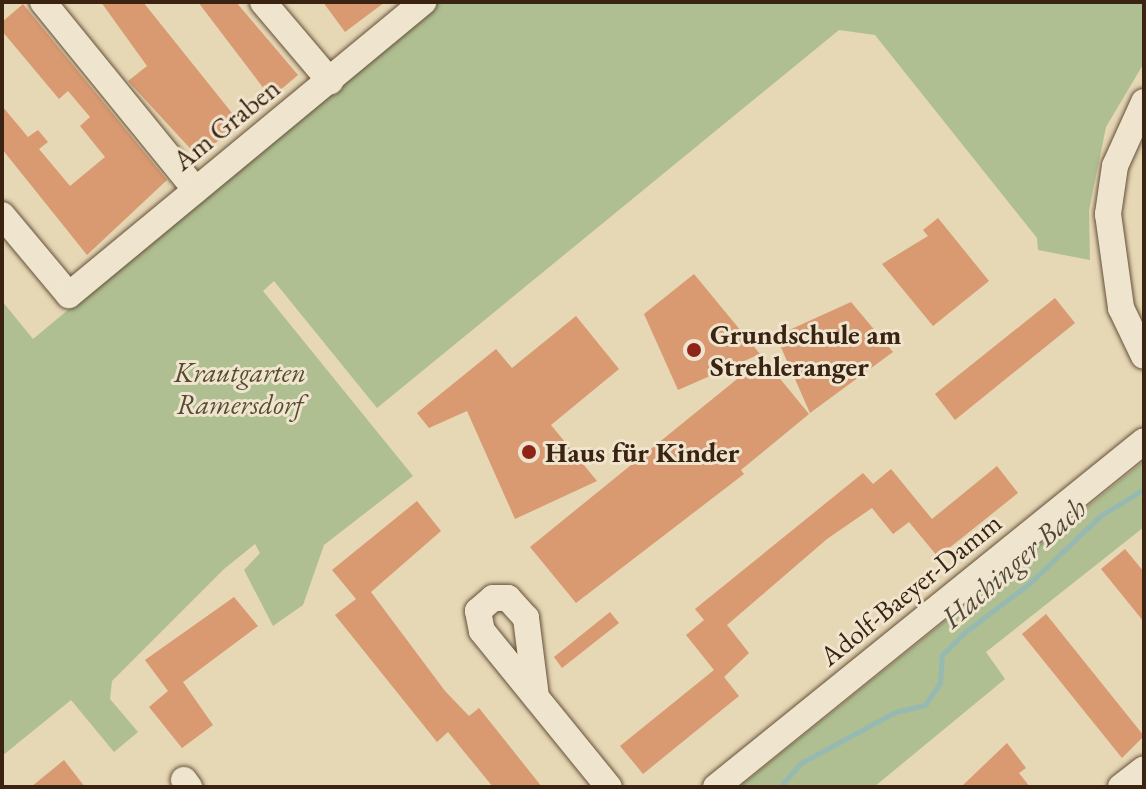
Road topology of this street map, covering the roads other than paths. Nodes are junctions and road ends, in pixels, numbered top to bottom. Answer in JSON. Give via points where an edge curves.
{"nodes":[{"id":1,"x":43,"y":2,"type":"edge"},
{"id":2,"x":263,"y":2,"type":"edge"},
{"id":3,"x":423,"y":2,"type":"edge"},
{"id":4,"x":330,"y":81,"type":"junction"},
{"id":5,"x":1144,"y":102,"type":"edge"},
{"id":6,"x":196,"y":190,"type":"junction"},
{"id":7,"x":2,"y":215,"type":"edge"},
{"id":8,"x":1144,"y":356,"type":"edge"},
{"id":9,"x":1144,"y":441,"type":"edge"},
{"id":10,"x":536,"y":697,"type":"dead end"},
{"id":11,"x":1144,"y":769,"type":"edge"},
{"id":12,"x":609,"y":787,"type":"edge"},
{"id":13,"x":716,"y":787,"type":"edge"},
{"id":14,"x":1121,"y":787,"type":"edge"}],
"edges":[{"from":1,"to":6,"type":"street"},
{"from":2,"to":4,"type":"street"},
{"from":3,"to":4,"type":"street","name":"Am Graben"},
{"from":4,"to":6,"type":"street","name":"Am Graben"},
{"from":5,"to":8,"type":"street","via":[[1115,166],[1108,214],[1117,294]]},
{"from":6,"to":7,"type":"street","name":"Am Graben","via":[[69,295]]},
{"from":9,"to":13,"type":"street","name":"Adolf-Baeyer-Damm"},
{"from":10,"to":12,"type":"street"},
{"from":11,"to":14,"type":"street"}]}
